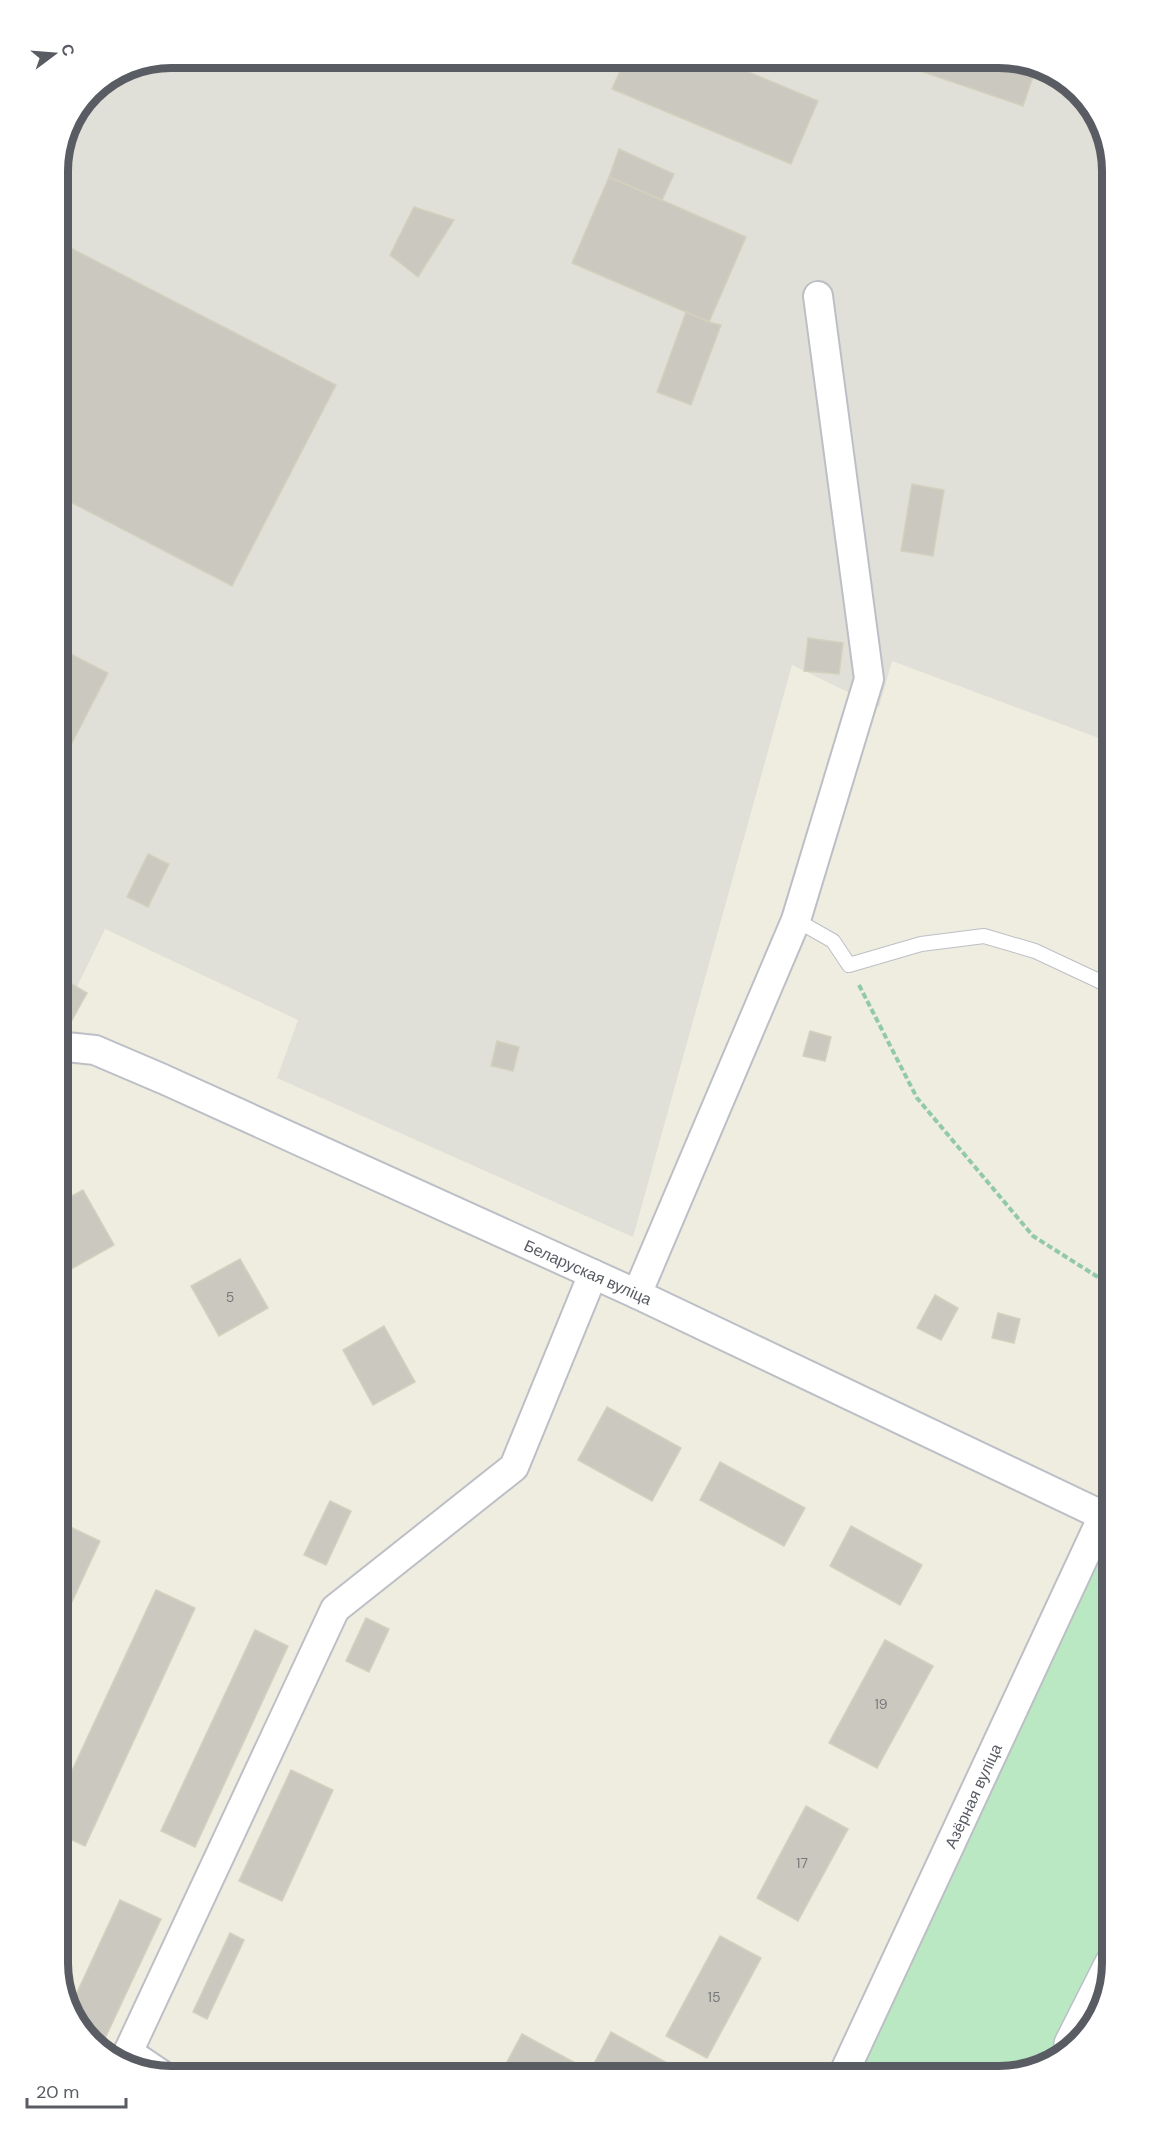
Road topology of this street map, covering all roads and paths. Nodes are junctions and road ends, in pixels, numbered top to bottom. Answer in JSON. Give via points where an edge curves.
{"nodes":[{"id":1,"x":818,"y":296,"type":"dead end"},
{"id":2,"x":796,"y":920,"type":"junction"},
{"id":3,"x":849,"y":965,"type":"junction"},
{"id":4,"x":1102,"y":982,"type":"edge"},
{"id":5,"x":68,"y":1047,"type":"edge"},
{"id":6,"x":593,"y":1274,"type":"junction"},
{"id":7,"x":1102,"y":1281,"type":"edge"},
{"id":8,"x":638,"y":1294,"type":"junction"},
{"id":9,"x":1102,"y":1515,"type":"edge"},
{"id":10,"x":1102,"y":1531,"type":"edge"},
{"id":11,"x":1097,"y":1992,"type":"edge"},
{"id":12,"x":1080,"y":2026,"type":"edge"},
{"id":13,"x":126,"y":2057,"type":"edge"},
{"id":14,"x":847,"y":2066,"type":"edge"}],
"edges":[{"from":1,"to":2,"type":"street","via":[[869,679]]},
{"from":2,"to":3,"type":"lane","via":[[832,941]]},
{"from":2,"to":8,"type":"street"},
{"from":3,"to":4,"type":"lane","via":[[921,944],[984,936],[1035,951]]},
{"from":3,"to":7,"type":"path","via":[[917,1098],[1033,1236]]},
{"from":5,"to":6,"type":"street","name":"Беларуская вуліца","via":[[95,1050]]},
{"from":6,"to":8,"type":"street","name":"Беларуская вуліца"},
{"from":6,"to":13,"type":"street","via":[[514,1467],[335,1609]]},
{"from":8,"to":9,"type":"street","name":"Беларуская вуліца"},
{"from":10,"to":14,"type":"street","name":"Азёрная вуліца"},
{"from":11,"to":12,"type":"main road"}]}
